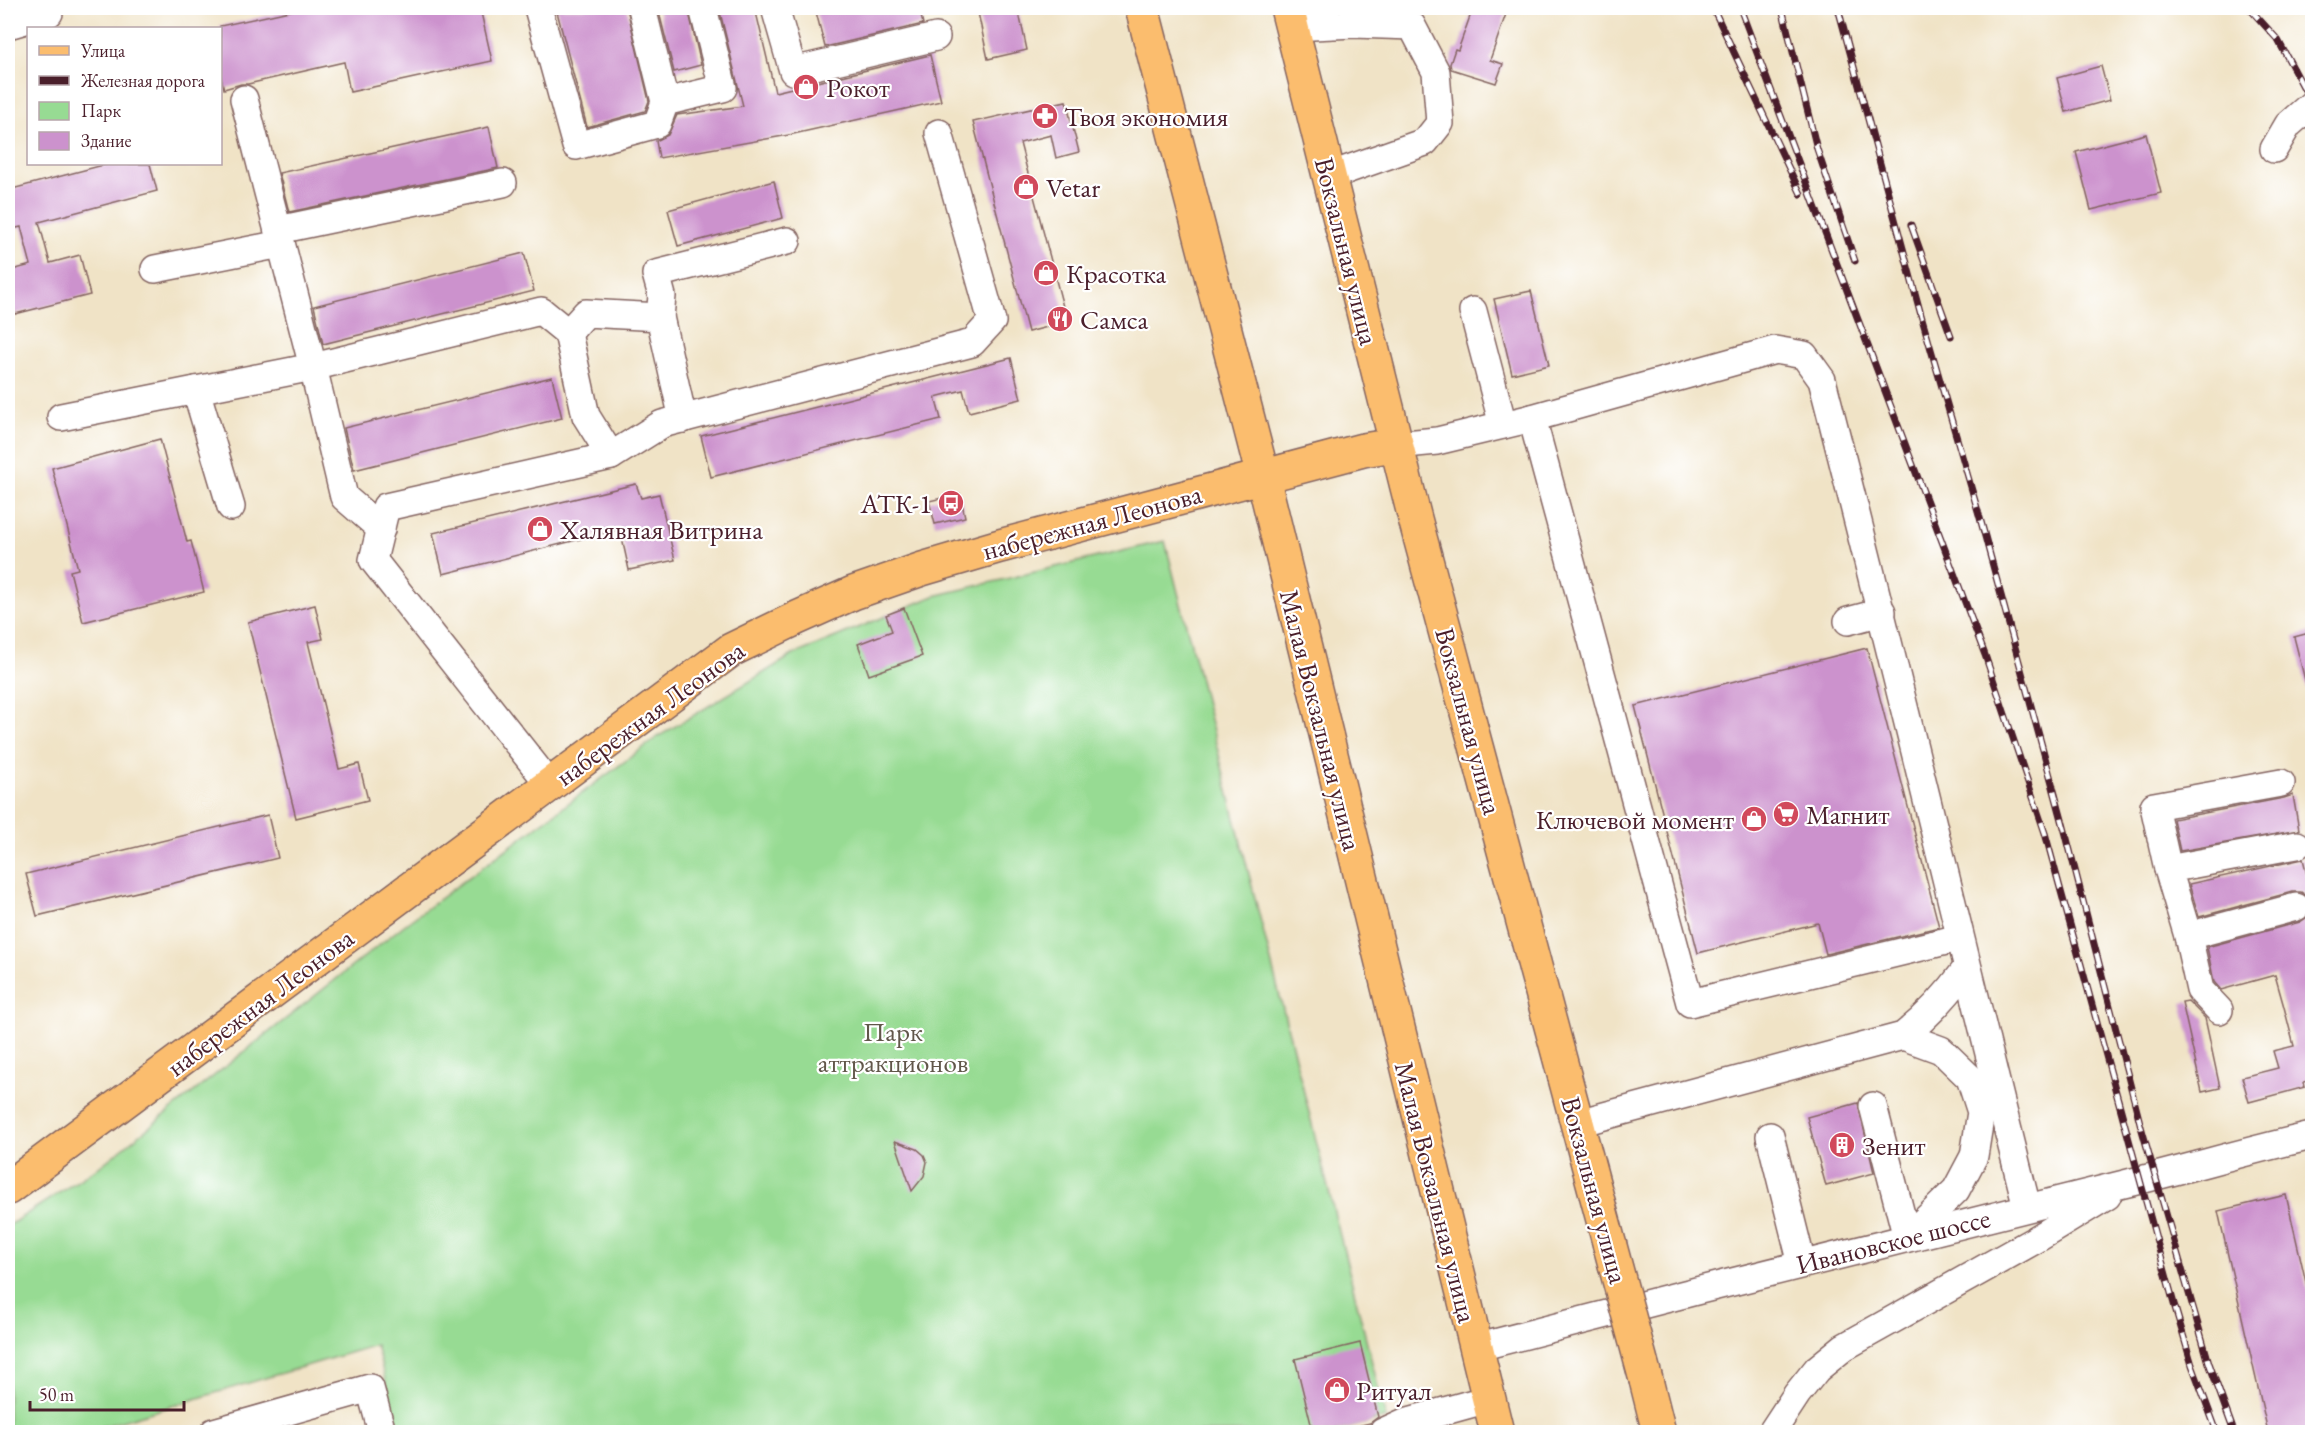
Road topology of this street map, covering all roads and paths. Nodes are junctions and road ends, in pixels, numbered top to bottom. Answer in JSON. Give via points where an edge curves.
{"nodes":[{"id":1,"x":48,"y":8,"type":"edge"},
{"id":2,"x":538,"y":8,"type":"edge"},
{"id":3,"x":642,"y":8,"type":"edge"},
{"id":4,"x":703,"y":8,"type":"edge"},
{"id":5,"x":775,"y":8,"type":"edge"},
{"id":6,"x":1142,"y":8,"type":"edge"},
{"id":7,"x":1289,"y":17,"type":"edge"},
{"id":8,"x":8,"y":25,"type":"edge"},
{"id":9,"x":936,"y":37,"type":"dead end"},
{"id":10,"x":244,"y":99,"type":"dead end"},
{"id":11,"x":665,"y":102,"type":"junction"},
{"id":12,"x":2313,"y":104,"type":"edge"},
{"id":13,"x":939,"y":133,"type":"dead end"},
{"id":14,"x":2274,"y":149,"type":"dead end"},
{"id":15,"x":1329,"y":176,"type":"junction"},
{"id":16,"x":503,"y":183,"type":"dead end"},
{"id":17,"x":280,"y":237,"type":"junction"},
{"id":18,"x":787,"y":241,"type":"dead end"},
{"id":19,"x":155,"y":269,"type":"dead end"},
{"id":20,"x":1473,"y":311,"type":"dead end"},
{"id":21,"x":660,"y":317,"type":"junction"},
{"id":22,"x":568,"y":333,"type":"junction"},
{"id":23,"x":313,"y":367,"type":"junction"},
{"id":24,"x":196,"y":390,"type":"junction"},
{"id":25,"x":61,"y":417,"type":"dead end"},
{"id":26,"x":1533,"y":418,"type":"junction"},
{"id":27,"x":683,"y":419,"type":"junction"},
{"id":28,"x":1503,"y":425,"type":"junction"},
{"id":29,"x":1395,"y":445,"type":"junction"},
{"id":30,"x":611,"y":456,"type":"junction"},
{"id":31,"x":1263,"y":477,"type":"junction"},
{"id":32,"x":231,"y":507,"type":"dead end"},
{"id":33,"x":381,"y":529,"type":"junction"},
{"id":34,"x":1882,"y":612,"type":"junction"},
{"id":35,"x":1848,"y":621,"type":"dead end"},
{"id":36,"x":2281,"y":783,"type":"dead end"},
{"id":37,"x":550,"y":785,"type":"junction"},
{"id":38,"x":2297,"y":845,"type":"dead end"},
{"id":39,"x":2168,"y":869,"type":"junction"},
{"id":40,"x":2296,"y":907,"type":"dead end"},
{"id":41,"x":2188,"y":936,"type":"junction"},
{"id":42,"x":1959,"y":938,"type":"junction"},
{"id":43,"x":1967,"y":968,"type":"junction"},
{"id":44,"x":2219,"y":1010,"type":"dead end"},
{"id":45,"x":1903,"y":1036,"type":"junction"},
{"id":46,"x":1873,"y":1106,"type":"dead end"},
{"id":47,"x":1578,"y":1124,"type":"junction"},
{"id":48,"x":1770,"y":1136,"type":"dead end"},
{"id":49,"x":2313,"y":1136,"type":"edge"},
{"id":50,"x":2127,"y":1184,"type":"junction"},
{"id":51,"x":8,"y":1188,"type":"edge"},
{"id":52,"x":2027,"y":1207,"type":"junction"},
{"id":53,"x":1907,"y":1238,"type":"junction"},
{"id":54,"x":1802,"y":1264,"type":"junction"},
{"id":55,"x":1475,"y":1348,"type":"junction"},
{"id":56,"x":1488,"y":1399,"type":"junction"},
{"id":57,"x":214,"y":1432,"type":"edge"},
{"id":58,"x":382,"y":1432,"type":"edge"},
{"id":59,"x":1383,"y":1432,"type":"edge"},
{"id":60,"x":1497,"y":1432,"type":"edge"},
{"id":61,"x":1659,"y":1432,"type":"edge"},
{"id":62,"x":1772,"y":1432,"type":"edge"}],
"edges":[{"from":1,"to":8,"type":"street","via":[[49,14]]},
{"from":2,"to":11,"type":"street","via":[[576,146],[657,124]]},
{"from":3,"to":11,"type":"street"},
{"from":4,"to":11,"type":"street","via":[[723,88]]},
{"from":5,"to":9,"type":"street","via":[[793,71]]},
{"from":6,"to":31,"type":"main road","name":"Малая Вокзальная улица"},
{"from":7,"to":15,"type":"main road","name":"Вокзальная улица"},
{"from":7,"to":15,"type":"street","via":[[1413,26],[1436,72],[1440,123],[1425,142]]},
{"from":10,"to":17,"type":"street"},
{"from":12,"to":14,"type":"street","via":[[2288,125]]},
{"from":13,"to":27,"type":"street","via":[[992,321],[972,343]]},
{"from":15,"to":29,"type":"main road","name":"Вокзальная улица"},
{"from":16,"to":17,"type":"street"},
{"from":17,"to":19,"type":"street"},
{"from":17,"to":23,"type":"street"},
{"from":18,"to":21,"type":"street","via":[[656,274],[662,296]]},
{"from":20,"to":28,"type":"street"},
{"from":21,"to":22,"type":"street","via":[[586,313]]},
{"from":21,"to":27,"type":"street"},
{"from":22,"to":23,"type":"street","via":[[541,311]]},
{"from":22,"to":30,"type":"street","via":[[586,416]]},
{"from":23,"to":24,"type":"street"},
{"from":23,"to":33,"type":"street","via":[[344,497]]},
{"from":24,"to":25,"type":"street"},
{"from":24,"to":32,"type":"street"},
{"from":26,"to":28,"type":"street"},
{"from":26,"to":34,"type":"street","via":[[1775,350],[1804,355],[1822,380]]},
{"from":26,"to":42,"type":"street","via":[[1690,1003]]},
{"from":27,"to":30,"type":"street","via":[[662,424]]},
{"from":28,"to":29,"type":"street","via":[[1437,441]]},
{"from":29,"to":31,"type":"main road","name":"набережная Леонова"},
{"from":29,"to":47,"type":"main road","name":"Вокзальная улица"},
{"from":30,"to":33,"type":"street","via":[[386,507]]},
{"from":31,"to":37,"type":"main road","name":"набережная Леонова","via":[[1000,546],[853,593],[731,650]]},
{"from":31,"to":55,"type":"main road","name":"Малая Вокзальная улица"},
{"from":33,"to":37,"type":"street","via":[[374,560]]},
{"from":34,"to":35,"type":"street"},
{"from":34,"to":42,"type":"street"},
{"from":36,"to":39,"type":"street","via":[[2154,806]]},
{"from":37,"to":51,"type":"main road","name":"набережная Леонова"},
{"from":38,"to":39,"type":"street"},
{"from":39,"to":41,"type":"street"},
{"from":40,"to":41,"type":"street"},
{"from":41,"to":44,"type":"street","via":[[2200,990]]},
{"from":42,"to":43,"type":"street"},
{"from":43,"to":45,"type":"street","via":[[1928,1016]]},
{"from":43,"to":52,"type":"street"},
{"from":45,"to":47,"type":"street"},
{"from":45,"to":53,"type":"street","via":[[1941,1050],[1970,1078],[1981,1112],[1974,1156],[1956,1190]]},
{"from":46,"to":53,"type":"street"},
{"from":47,"to":61,"type":"main road","name":"Вокзальная улица","bridge":true},
{"from":48,"to":54,"type":"street"},
{"from":49,"to":50,"type":"street","name":"Ивановское шоссе"},
{"from":50,"to":52,"type":"street","name":"Ивановское шоссе"},
{"from":50,"to":62,"type":"street","via":[[1844,1347],[1817,1369]]},
{"from":52,"to":53,"type":"street","name":"Ивановское шоссе"},
{"from":53,"to":54,"type":"street","name":"Ивановское шоссе"},
{"from":54,"to":55,"type":"street","name":"Ивановское шоссе"},
{"from":55,"to":56,"type":"main road","name":"Малая Вокзальная улица"},
{"from":56,"to":59,"type":"street"},
{"from":56,"to":60,"type":"main road","name":"Малая Вокзальная улица"},
{"from":57,"to":58,"type":"street","via":[[370,1388]]}]}
